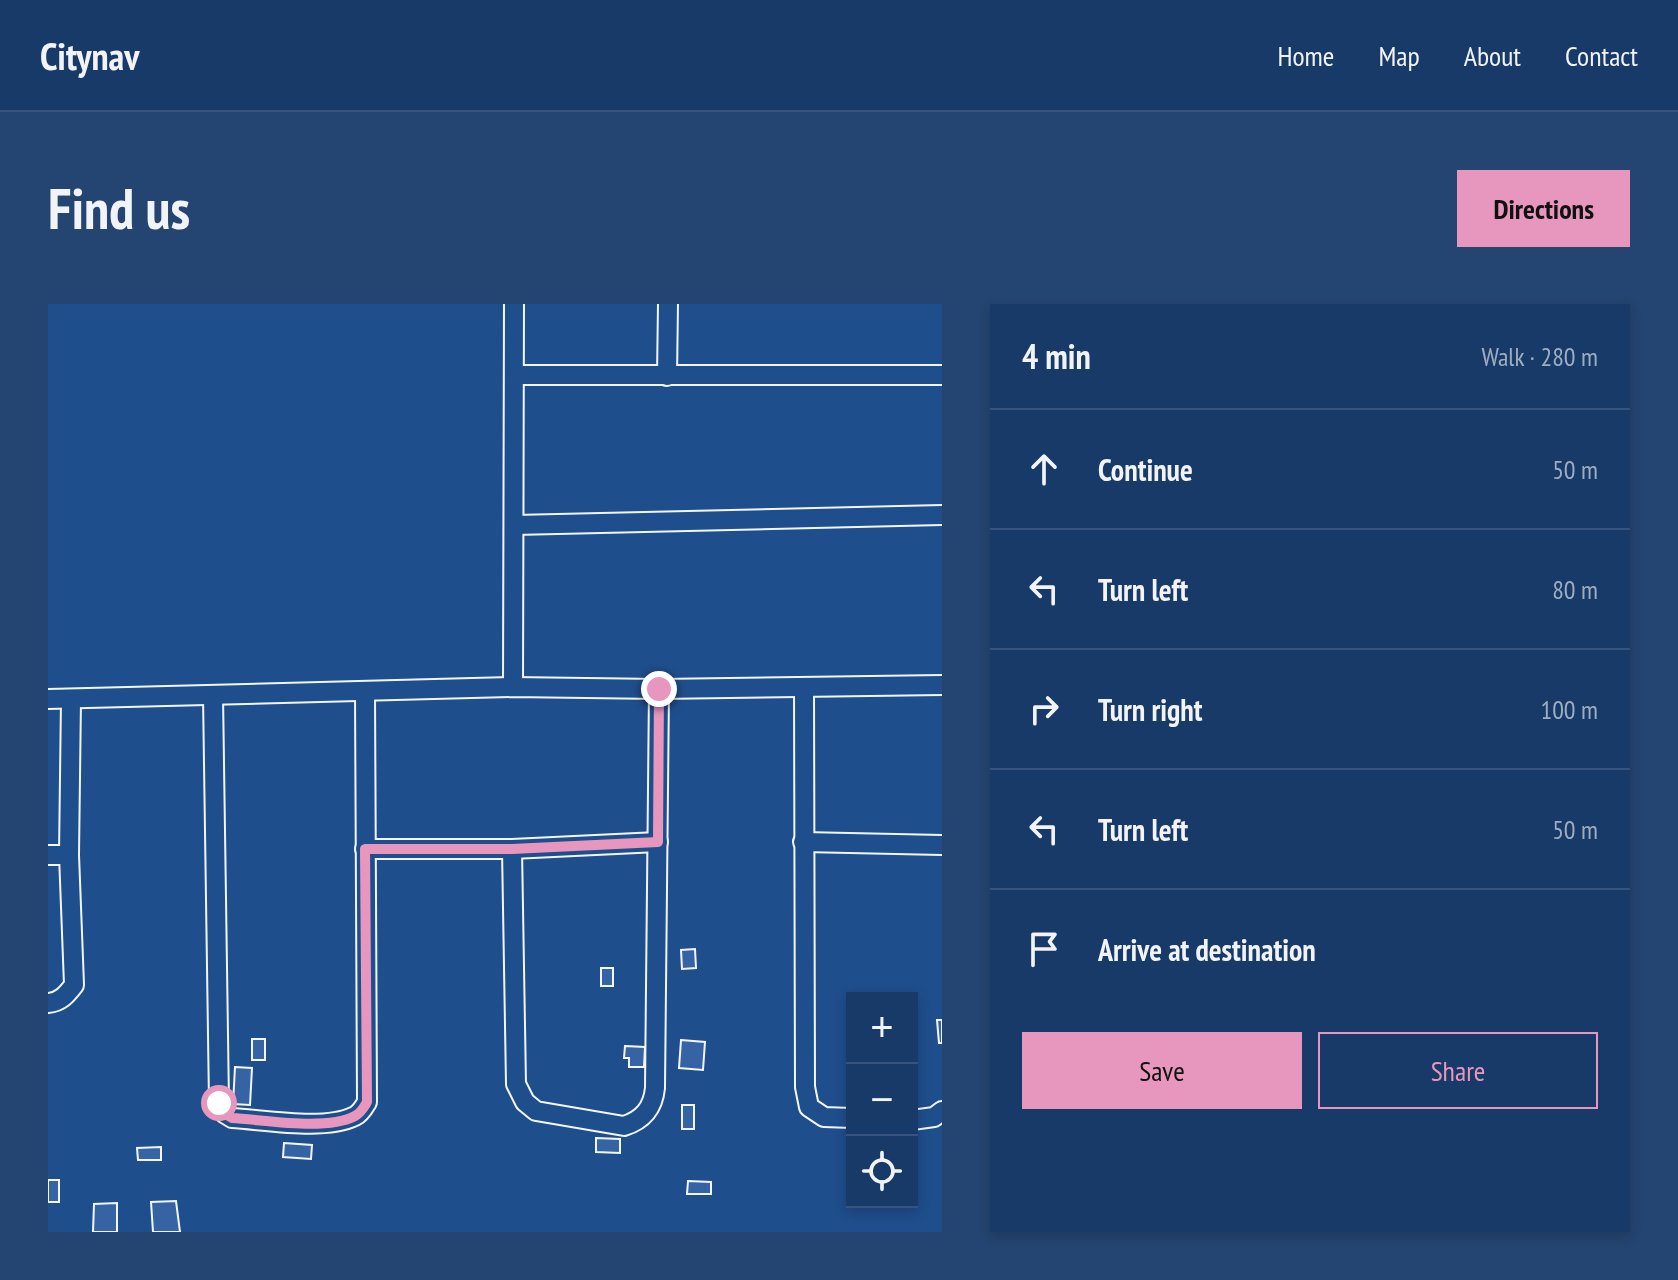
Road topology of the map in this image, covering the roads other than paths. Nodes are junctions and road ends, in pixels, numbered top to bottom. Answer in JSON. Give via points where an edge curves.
{"nodes":[{"id":1,"x":514,"y":304,"type":"edge"},
{"id":2,"x":668,"y":304,"type":"edge"},
{"id":3,"x":515,"y":375,"type":"junction"},
{"id":4,"x":942,"y":375,"type":"edge"},
{"id":5,"x":667,"y":376,"type":"junction"},
{"id":6,"x":942,"y":515,"type":"edge"},
{"id":7,"x":514,"y":525,"type":"junction"},
{"id":8,"x":942,"y":685,"type":"edge"},
{"id":9,"x":513,"y":687,"type":"junction"},
{"id":10,"x":804,"y":687,"type":"junction"},
{"id":11,"x":659,"y":689,"type":"junction"},
{"id":12,"x":365,"y":692,"type":"junction"},
{"id":13,"x":213,"y":695,"type":"junction"},
{"id":14,"x":48,"y":699,"type":"edge"},
{"id":15,"x":71,"y":699,"type":"junction"},
{"id":16,"x":658,"y":842,"type":"junction"},
{"id":17,"x":803,"y":842,"type":"junction"},
{"id":18,"x":942,"y":845,"type":"edge"},
{"id":19,"x":365,"y":849,"type":"junction"},
{"id":20,"x":512,"y":849,"type":"junction"},
{"id":21,"x":48,"y":855,"type":"edge"},
{"id":22,"x":69,"y":855,"type":"junction"},
{"id":23,"x":48,"y":1003,"type":"edge"},
{"id":24,"x":942,"y":1111,"type":"edge"},
{"id":25,"x":846,"y":1118,"type":"edge"},
{"id":26,"x":918,"y":1119,"type":"edge"}],
"edges":[{"from":1,"to":3,"type":"street"},
{"from":2,"to":5,"type":"street"},
{"from":3,"to":5,"type":"street"},
{"from":3,"to":7,"type":"street"},
{"from":4,"to":5,"type":"street"},
{"from":6,"to":7,"type":"street"},
{"from":7,"to":9,"type":"street"},
{"from":8,"to":10,"type":"street"},
{"from":9,"to":11,"type":"street"},
{"from":9,"to":12,"type":"street"},
{"from":10,"to":11,"type":"street"},
{"from":10,"to":17,"type":"street"},
{"from":11,"to":16,"type":"street"},
{"from":12,"to":13,"type":"street"},
{"from":12,"to":19,"type":"street"},
{"from":13,"to":15,"type":"street"},
{"from":13,"to":19,"type":"street","via":[[219,1103],[232,1118],[340,1122],[359,1114],[367,1102]]},
{"from":14,"to":15,"type":"street"},
{"from":15,"to":22,"type":"street"},
{"from":16,"to":20,"type":"street"},
{"from":16,"to":20,"type":"street","via":[[655,1088],[646,1113],[624,1126],[536,1111],[516,1084]]},
{"from":17,"to":18,"type":"street"},
{"from":17,"to":25,"type":"street","via":[[805,1087],[809,1107],[824,1117]]},
{"from":19,"to":20,"type":"street"},
{"from":21,"to":22,"type":"street"},
{"from":22,"to":23,"type":"street","via":[[74,985],[66,996]]},
{"from":24,"to":26,"type":"street"}]}
